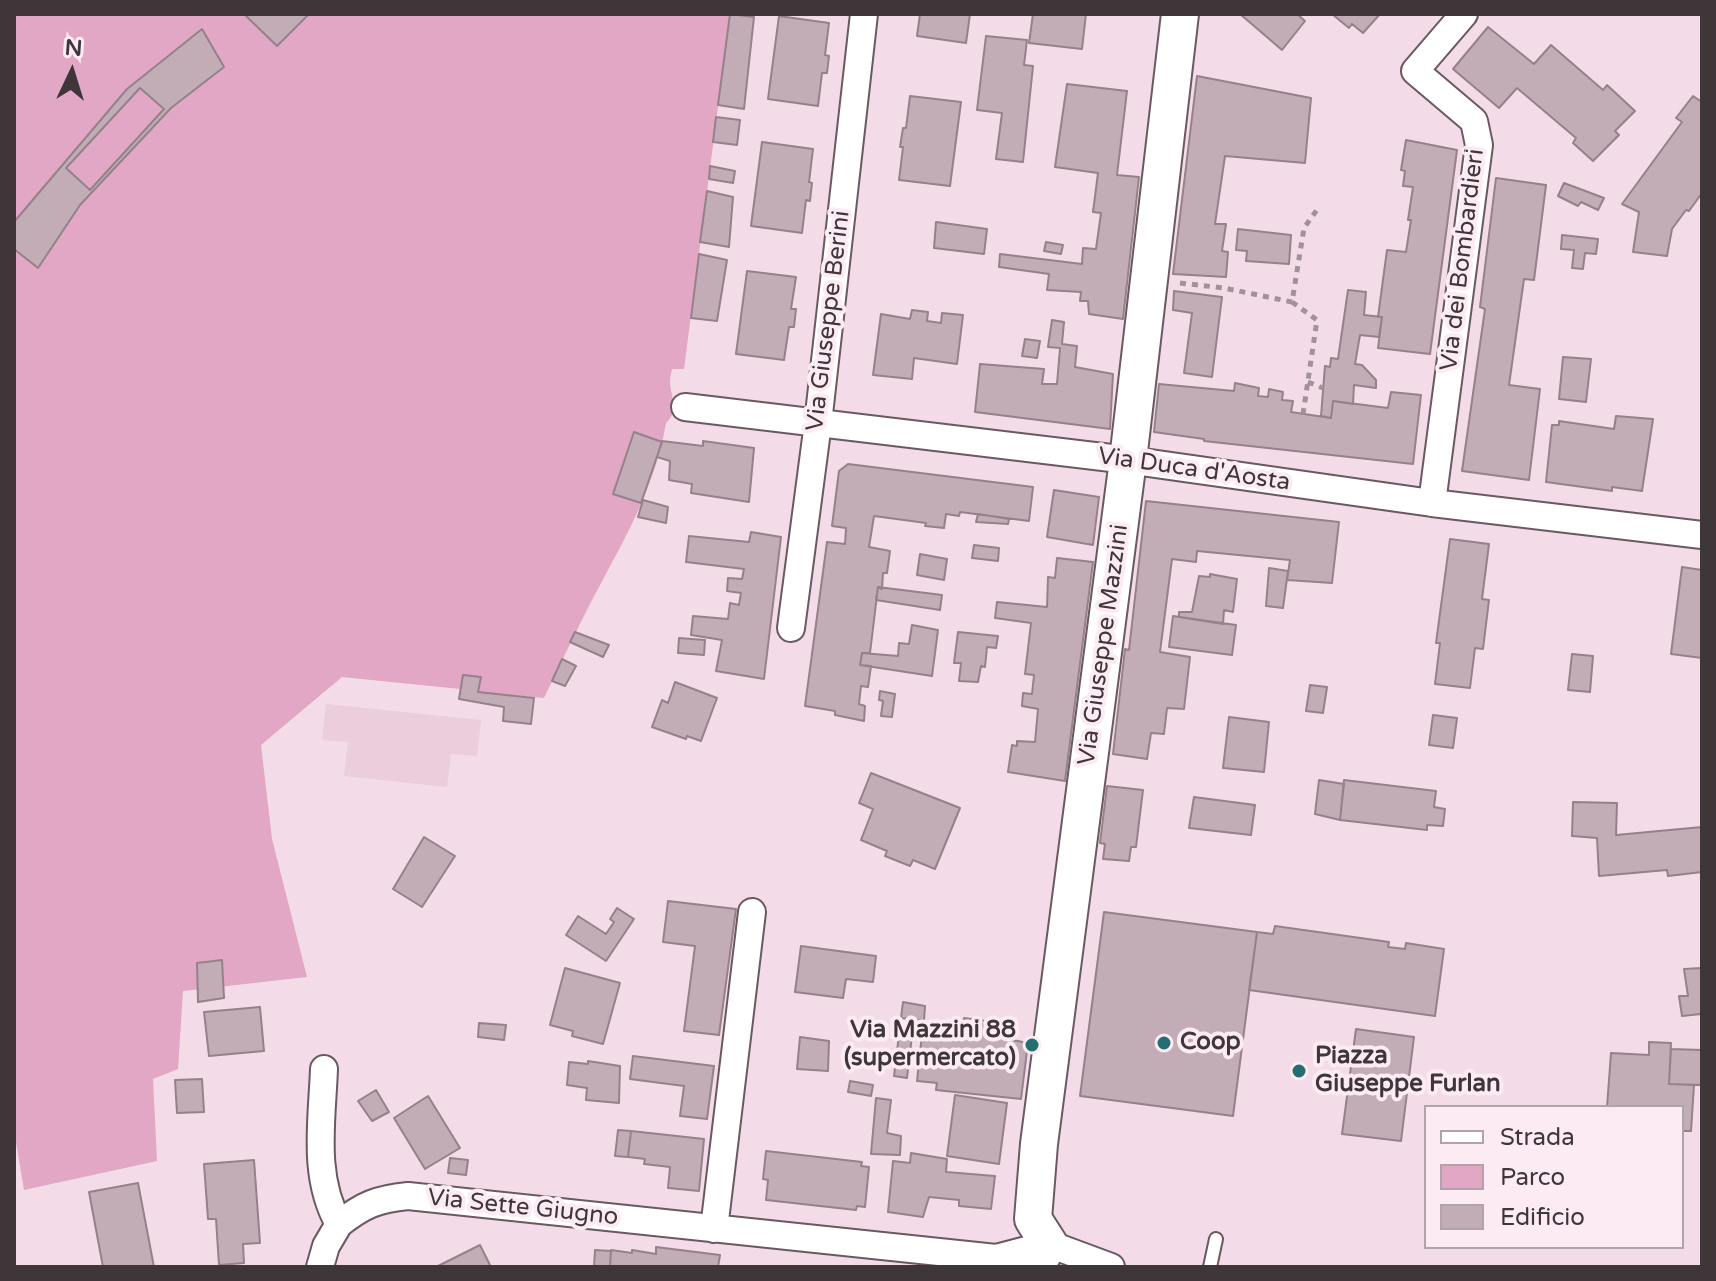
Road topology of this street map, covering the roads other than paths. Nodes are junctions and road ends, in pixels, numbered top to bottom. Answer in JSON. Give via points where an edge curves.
{"nodes":[{"id":1,"x":864,"y":14,"type":"edge"},
{"id":2,"x":1180,"y":14,"type":"edge"},
{"id":3,"x":1464,"y":14,"type":"edge"},
{"id":4,"x":685,"y":407,"type":"dead end"},
{"id":5,"x":818,"y":423,"type":"junction"},
{"id":6,"x":1128,"y":460,"type":"junction"},
{"id":7,"x":1432,"y":503,"type":"junction"},
{"id":8,"x":1702,"y":535,"type":"edge"},
{"id":9,"x":791,"y":628,"type":"dead end"},
{"id":10,"x":752,"y":912,"type":"dead end"},
{"id":11,"x":324,"y":1069,"type":"dead end"},
{"id":12,"x":339,"y":1224,"type":"junction"},
{"id":13,"x":714,"y":1229,"type":"junction"},
{"id":14,"x":1216,"y":1239,"type":"dead end"},
{"id":15,"x":1042,"y":1255,"type":"edge"},
{"id":16,"x":320,"y":1267,"type":"edge"},
{"id":17,"x":1111,"y":1267,"type":"edge"},
{"id":18,"x":1210,"y":1267,"type":"edge"}],
"edges":[{"from":1,"to":5,"type":"street","name":"Via Giuseppe Berini"},
{"from":2,"to":6,"type":"street","name":"Via Giuseppe Mazzini"},
{"from":3,"to":7,"type":"street","name":"Via dei Bombardieri","via":[[1415,71],[1474,121],[1479,145]]},
{"from":4,"to":5,"type":"street","name":"Via Duca d'Aosta"},
{"from":5,"to":6,"type":"street","name":"Via Duca d'Aosta"},
{"from":5,"to":9,"type":"street","name":"Via Giuseppe Berini"},
{"from":6,"to":7,"type":"street","name":"Via Duca d'Aosta"},
{"from":6,"to":15,"type":"street","name":"Via Giuseppe Mazzini","via":[[1039,1144],[1033,1219]]},
{"from":7,"to":8,"type":"street","name":"Via Duca d'Aosta"},
{"from":10,"to":13,"type":"street"},
{"from":11,"to":12,"type":"street","via":[[321,1173]]},
{"from":12,"to":13,"type":"street","name":"Via Sette Giugno","via":[[381,1198],[408,1196]]},
{"from":12,"to":16,"type":"street"},
{"from":13,"to":15,"type":"street","name":"Via Sette Giugno","via":[[996,1258]]},
{"from":14,"to":18,"type":"lane"},
{"from":15,"to":17,"type":"street"}]}
